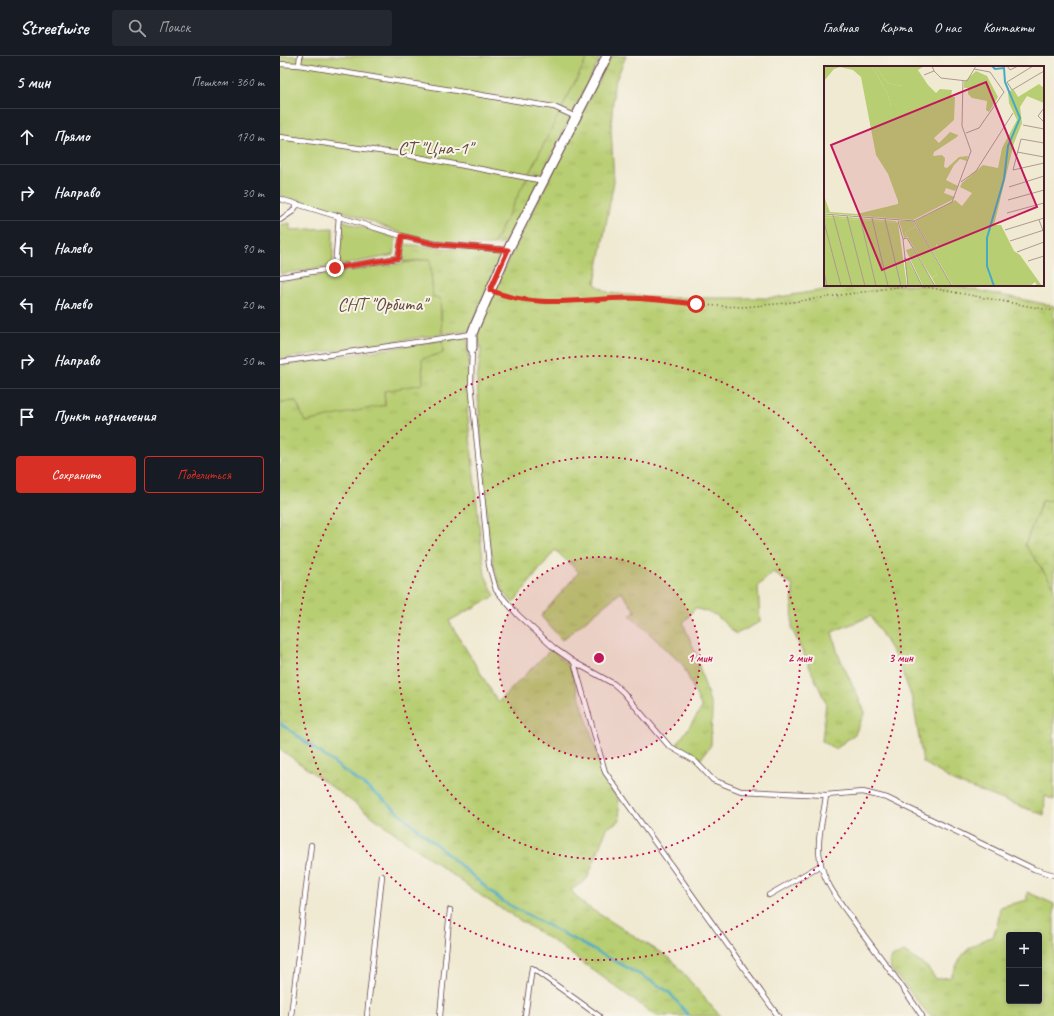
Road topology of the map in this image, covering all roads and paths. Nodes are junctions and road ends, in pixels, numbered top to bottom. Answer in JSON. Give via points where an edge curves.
{"nodes":[{"id":1,"x":300,"y":56,"type":"edge"},
{"id":2,"x":605,"y":57,"type":"edge"},
{"id":3,"x":280,"y":64,"type":"edge"},
{"id":4,"x":299,"y":65,"type":"junction"},
{"id":5,"x":576,"y":117,"type":"junction"},
{"id":6,"x":280,"y":137,"type":"edge"},
{"id":7,"x":544,"y":181,"type":"junction"},
{"id":8,"x":280,"y":199,"type":"edge"},
{"id":9,"x":298,"y":204,"type":"junction"},
{"id":10,"x":338,"y":215,"type":"junction"},
{"id":11,"x":280,"y":220,"type":"edge"},
{"id":12,"x":402,"y":236,"type":"junction"},
{"id":13,"x":508,"y":250,"type":"junction"},
{"id":14,"x":335,"y":268,"type":"junction"},
{"id":15,"x":280,"y":277,"type":"edge"},
{"id":16,"x":490,"y":290,"type":"junction"},
{"id":17,"x":1054,"y":310,"type":"edge"},
{"id":18,"x":472,"y":334,"type":"junction"},
{"id":19,"x":472,"y":348,"type":"joint"},
{"id":20,"x":280,"y":362,"type":"edge"},
{"id":21,"x":574,"y":662,"type":"junction"},
{"id":22,"x":826,"y":796,"type":"junction"},
{"id":23,"x":312,"y":845,"type":"dead end"},
{"id":24,"x":821,"y":865,"type":"junction"},
{"id":25,"x":1054,"y":875,"type":"edge"},
{"id":26,"x":382,"y":876,"type":"dead end"},
{"id":27,"x":769,"y":895,"type":"dead end"},
{"id":28,"x":450,"y":910,"type":"dead end"},
{"id":29,"x":291,"y":1016,"type":"edge"},
{"id":30,"x":367,"y":1016,"type":"edge"},
{"id":31,"x":440,"y":1016,"type":"edge"},
{"id":32,"x":524,"y":1016,"type":"edge"},
{"id":33,"x":599,"y":1016,"type":"edge"},
{"id":34,"x":778,"y":1016,"type":"edge"},
{"id":35,"x":922,"y":1016,"type":"edge"}],
"edges":[{"from":1,"to":4,"type":"lane"},
{"from":2,"to":5,"type":"street"},
{"from":3,"to":4,"type":"lane"},
{"from":4,"to":5,"type":"lane","via":[[554,108]]},
{"from":5,"to":7,"type":"street"},
{"from":6,"to":7,"type":"lane","via":[[401,154]]},
{"from":7,"to":13,"type":"street"},
{"from":8,"to":9,"type":"lane"},
{"from":9,"to":10,"type":"lane"},
{"from":9,"to":11,"type":"lane"},
{"from":10,"to":12,"type":"lane"},
{"from":10,"to":14,"type":"lane"},
{"from":12,"to":13,"type":"lane","via":[[435,244]]},
{"from":12,"to":14,"type":"lane","via":[[398,258]]},
{"from":13,"to":16,"type":"street"},
{"from":14,"to":15,"type":"lane"},
{"from":16,"to":17,"type":"path","via":[[519,299],[563,302],[628,298],[744,307],[897,286],[927,287]]},
{"from":16,"to":18,"type":"street"},
{"from":18,"to":19,"type":"street"},
{"from":18,"to":20,"type":"lane"},
{"from":19,"to":21,"type":"lane","via":[[471,383],[492,578],[496,590],[518,615],[554,648]]},
{"from":21,"to":22,"type":"lane","via":[[614,684],[669,746],[694,761],[718,783],[741,790]]},
{"from":21,"to":34,"type":"lane","via":[[605,772]]},
{"from":22,"to":24,"type":"lane","via":[[820,831]]},
{"from":22,"to":25,"type":"lane","via":[[863,792],[887,798],[1034,869]]},
{"from":23,"to":29,"type":"lane"},
{"from":24,"to":27,"type":"lane"},
{"from":24,"to":35,"type":"lane","via":[[845,909]]},
{"from":26,"to":30,"type":"lane"},
{"from":28,"to":31,"type":"lane"},
{"from":32,"to":33,"type":"lane","via":[[532,968]]}]}
